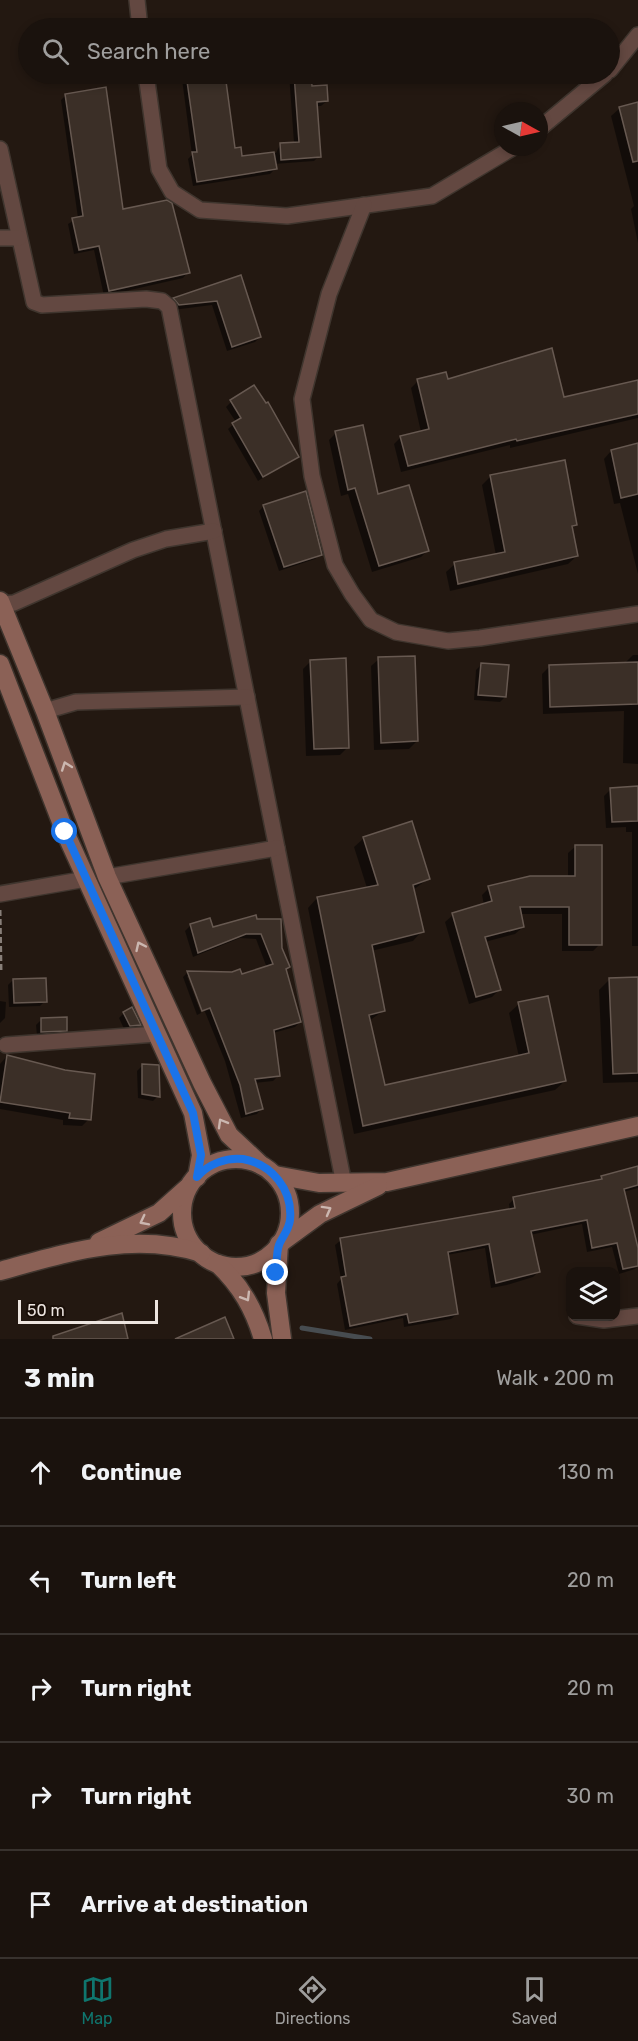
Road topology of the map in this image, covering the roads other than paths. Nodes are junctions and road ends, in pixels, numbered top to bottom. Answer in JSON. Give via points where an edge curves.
{"nodes":[{"id":1,"x":137,"y":0,"type":"edge"},
{"id":2,"x":139,"y":18,"type":"edge"},
{"id":3,"x":638,"y":35,"type":"edge"},
{"id":4,"x":620,"y":57,"type":"edge"},
{"id":5,"x":147,"y":84,"type":"edge"},
{"id":6,"x":593,"y":84,"type":"edge"},
{"id":7,"x":548,"y":122,"type":"edge"},
{"id":8,"x":0,"y":149,"type":"edge"},
{"id":9,"x":499,"y":156,"type":"edge"},
{"id":10,"x":364,"y":205,"type":"junction"},
{"id":11,"x":0,"y":238,"type":"edge"},
{"id":12,"x":19,"y":238,"type":"junction"},
{"id":13,"x":214,"y":531,"type":"junction"},
{"id":14,"x":1,"y":603,"type":"edge"},
{"id":15,"x":638,"y":614,"type":"edge"},
{"id":16,"x":0,"y":664,"type":"edge"},
{"id":17,"x":247,"y":697,"type":"junction"},
{"id":18,"x":45,"y":711,"type":"junction"},
{"id":19,"x":277,"y":848,"type":"junction"},
{"id":20,"x":108,"y":877,"type":"junction"},
{"id":21,"x":86,"y":879,"type":"junction"},
{"id":22,"x":0,"y":894,"type":"edge"},
{"id":23,"x":156,"y":1034,"type":"junction"},
{"id":24,"x":6,"y":1045,"type":"dead end"},
{"id":25,"x":638,"y":1126,"type":"edge"},
{"id":26,"x":268,"y":1170,"type":"junction"},
{"id":27,"x":193,"y":1181,"type":"junction"},
{"id":28,"x":387,"y":1182,"type":"junction"},
{"id":29,"x":344,"y":1184,"type":"junction"},
{"id":30,"x":279,"y":1244,"type":"junction"},
{"id":31,"x":83,"y":1249,"type":"junction"},
{"id":32,"x":201,"y":1253,"type":"junction"},
{"id":33,"x":216,"y":1263,"type":"junction"},
{"id":34,"x":0,"y":1271,"type":"edge"},
{"id":35,"x":638,"y":1316,"type":"edge"},
{"id":36,"x":620,"y":1318,"type":"edge"},
{"id":37,"x":263,"y":1339,"type":"edge"},
{"id":38,"x":282,"y":1339,"type":"edge"}],
"edges":[{"from":1,"to":2,"type":"street"},
{"from":3,"to":4,"type":"street"},
{"from":5,"to":10,"type":"street","via":[[159,169],[172,192],[200,210],[287,216]]},
{"from":6,"to":7,"type":"street"},
{"from":8,"to":12,"type":"street"},
{"from":9,"to":10,"type":"street","via":[[432,196]]},
{"from":10,"to":15,"type":"street","via":[[329,294],[302,399],[312,476],[335,565],[352,594],[371,620],[396,632],[448,640]]},
{"from":11,"to":12,"type":"street"},
{"from":12,"to":13,"type":"street","via":[[34,302],[42,305],[146,299],[162,301],[169,307]]},
{"from":13,"to":14,"type":"street","via":[[166,539],[133,550],[14,603]]},
{"from":13,"to":17,"type":"street"},
{"from":14,"to":18,"type":"main road"},
{"from":16,"to":21,"type":"main road"},
{"from":17,"to":18,"type":"street","via":[[76,702]]},
{"from":17,"to":19,"type":"street"},
{"from":20,"to":18,"type":"main road","one_way":true},
{"from":19,"to":20,"type":"street"},
{"from":19,"to":29,"type":"street"},
{"from":26,"to":20,"type":"main road","one_way":true,"via":[[229,1135],[218,1115]]},
{"from":21,"to":22,"type":"street"},
{"from":21,"to":23,"type":"main road"},
{"from":23,"to":24,"type":"street"},
{"from":23,"to":27,"type":"main road","via":[[195,1120],[201,1155]]},
{"from":25,"to":28,"type":"main road"},
{"from":26,"to":27,"type":"main road","via":[[254,1161],[236,1158],[218,1162]]},
{"from":26,"to":29,"type":"main road"},
{"from":26,"to":30,"type":"main road","via":[[283,1184],[289,1202],[290,1221]]},
{"from":27,"to":31,"type":"main road","one_way":true,"via":[[159,1213]]},
{"from":27,"to":32,"type":"main road","via":[[183,1203],[183,1221],[189,1239]]},
{"from":28,"to":29,"type":"main road"},
{"from":30,"to":28,"type":"main road","one_way":true,"via":[[320,1214]]},
{"from":30,"to":33,"type":"main road","via":[[270,1255],[253,1264],[235,1267]]},
{"from":30,"to":38,"type":"main road","via":[[276,1293]]},
{"from":31,"to":32,"type":"main road","via":[[131,1243],[178,1246]]},
{"from":31,"to":34,"type":"main road"},
{"from":32,"to":33,"type":"main road"},
{"from":33,"to":37,"type":"main road","one_way":true,"via":[[247,1298]]},
{"from":35,"to":36,"type":"street"}]}
